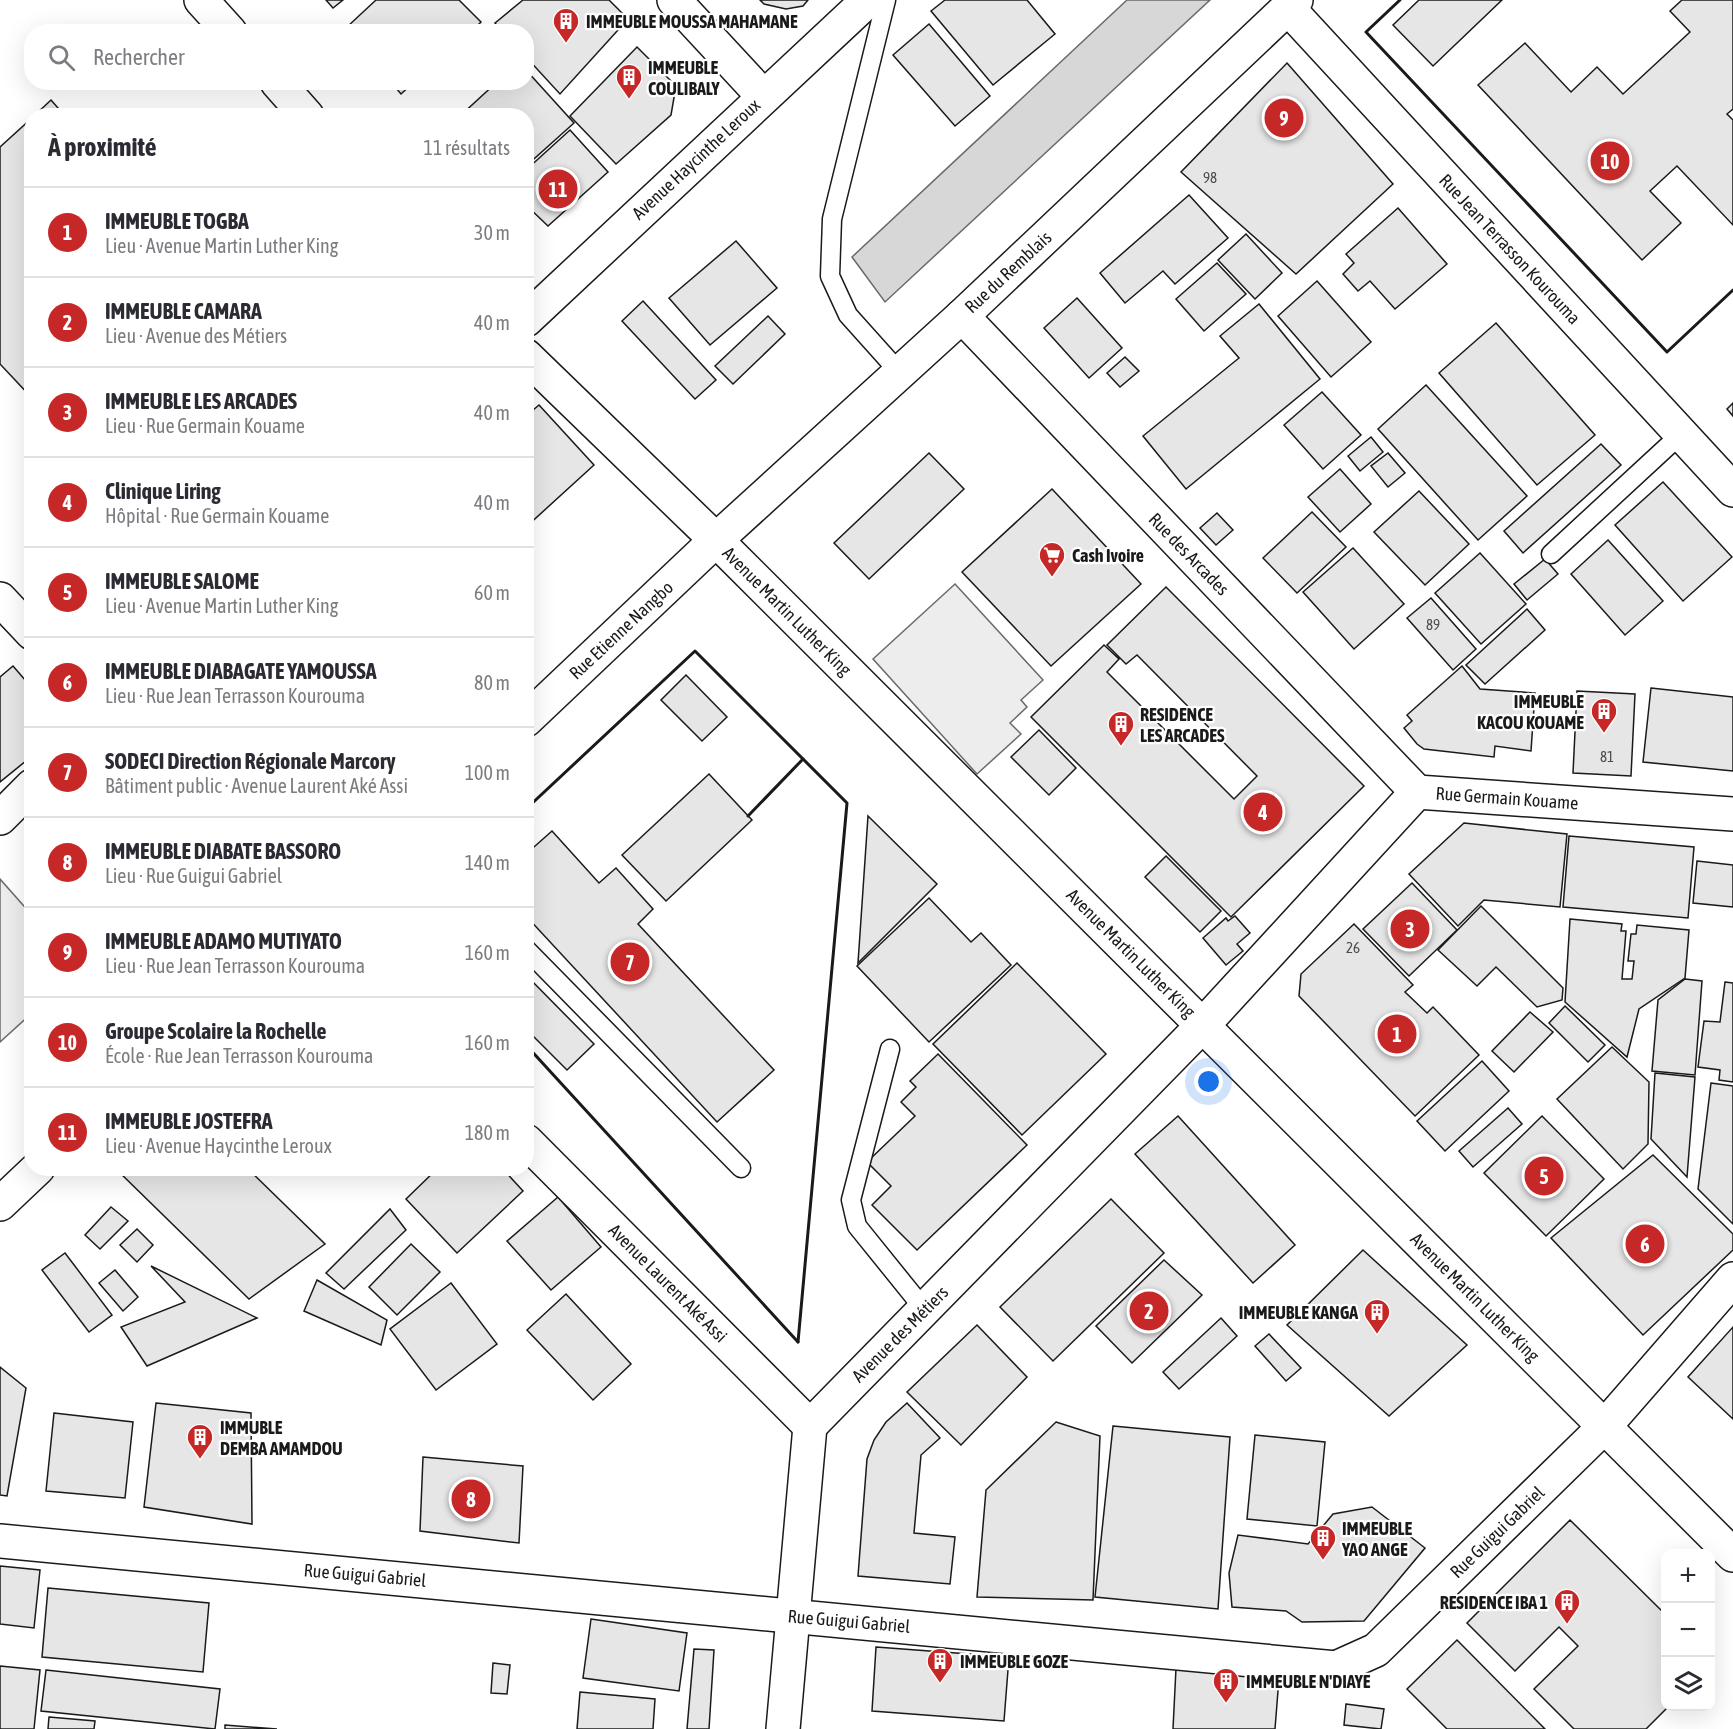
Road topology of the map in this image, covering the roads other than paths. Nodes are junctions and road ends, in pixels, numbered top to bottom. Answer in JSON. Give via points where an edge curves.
{"nodes":[{"id":1,"x":201,"y":0,"type":"edge"},
{"id":2,"x":674,"y":0,"type":"edge"},
{"id":3,"x":868,"y":0,"type":"edge"},
{"id":4,"x":886,"y":0,"type":"edge"},
{"id":5,"x":1292,"y":4,"type":"edge"},
{"id":6,"x":223,"y":24,"type":"edge"},
{"id":7,"x":284,"y":90,"type":"edge"},
{"id":8,"x":763,"y":96,"type":"junction"},
{"id":9,"x":300,"y":108,"type":"edge"},
{"id":10,"x":534,"y":312,"type":"edge"},
{"id":11,"x":962,"y":316,"type":"junction"},
{"id":12,"x":534,"y":364,"type":"edge"},
{"id":13,"x":900,"y":373,"type":"junction"},
{"id":14,"x":1681,"y":434,"type":"junction"},
{"id":15,"x":1733,"y":490,"type":"edge"},
{"id":16,"x":716,"y":540,"type":"junction"},
{"id":17,"x":1551,"y":554,"type":"dead end"},
{"id":18,"x":0,"y":599,"type":"edge"},
{"id":19,"x":24,"y":624,"type":"edge"},
{"id":20,"x":534,"y":712,"type":"edge"},
{"id":21,"x":1417,"y":792,"type":"junction"},
{"id":22,"x":24,"y":794,"type":"edge"},
{"id":23,"x":1733,"y":814,"type":"edge"},
{"id":24,"x":0,"y":818,"type":"edge"},
{"id":25,"x":534,"y":957,"type":"edge"},
{"id":26,"x":1203,"y":1025,"type":"junction"},
{"id":27,"x":890,"y":1048,"type":"dead end"},
{"id":28,"x":534,"y":1149,"type":"edge"},
{"id":29,"x":741,"y":1168,"type":"dead end"},
{"id":30,"x":30,"y":1176,"type":"edge"},
{"id":31,"x":0,"y":1204,"type":"edge"},
{"id":32,"x":1733,"y":1279,"type":"edge"},
{"id":33,"x":924,"y":1309,"type":"junction"},
{"id":34,"x":810,"y":1426,"type":"junction"},
{"id":35,"x":1605,"y":1426,"type":"junction"},
{"id":36,"x":0,"y":1541,"type":"edge"},
{"id":37,"x":1733,"y":1555,"type":"edge"},
{"id":38,"x":793,"y":1616,"type":"junction"},
{"id":39,"x":783,"y":1729,"type":"edge"}],
"edges":[{"from":1,"to":6,"type":"street"},
{"from":2,"to":8,"type":"street"},
{"from":3,"to":8,"type":"street","name":"Avenue Haycinthe Leroux"},
{"from":4,"to":13,"type":"lane","via":[[832,219],[830,276],[848,315]]},
{"from":5,"to":11,"type":"street","name":"Rue du Remblais"},
{"from":5,"to":14,"type":"street","name":"Rue Jean Terrasson Kourouma"},
{"from":7,"to":9,"type":"street"},
{"from":8,"to":10,"type":"street","name":"Avenue Haycinthe Leroux"},
{"from":11,"to":13,"type":"street","name":"Rue du Remblais"},
{"from":11,"to":21,"type":"street","name":"Rue des Arcades"},
{"from":12,"to":16,"type":"street","name":"Avenue Martin Luther King"},
{"from":13,"to":16,"type":"street","name":"Rue du Remblais"},
{"from":14,"to":15,"type":"street","name":"Rue Jean Terrasson Kourouma"},
{"from":14,"to":17,"type":"lane"},
{"from":16,"to":20,"type":"street","name":"Rue Etienne Nangbo"},
{"from":16,"to":26,"type":"street","name":"Avenue Martin Luther King"},
{"from":18,"to":19,"type":"street"},
{"from":21,"to":23,"type":"street","name":"Rue Germain Kouame"},
{"from":21,"to":26,"type":"street","name":"Rue Germain Kouame"},
{"from":22,"to":24,"type":"street"},
{"from":25,"to":29,"type":"lane"},
{"from":26,"to":33,"type":"street","name":"Avenue des Métiers"},
{"from":26,"to":35,"type":"street","name":"Avenue Martin Luther King"},
{"from":27,"to":33,"type":"lane","via":[[850,1200],[857,1226]]},
{"from":28,"to":34,"type":"street","name":"Avenue Laurent Aké Assi"},
{"from":30,"to":31,"type":"street"},
{"from":32,"to":35,"type":"street"},
{"from":33,"to":34,"type":"street","name":"Avenue des Métiers"},
{"from":34,"to":38,"type":"street"},
{"from":35,"to":37,"type":"street","name":"Avenue Martin Luther King"},
{"from":35,"to":38,"type":"street","name":"Rue Guigui Gabriel","via":[[1376,1650],[1336,1668]]},
{"from":36,"to":38,"type":"street","name":"Rue Guigui Gabriel"},
{"from":38,"to":39,"type":"street"}]}
